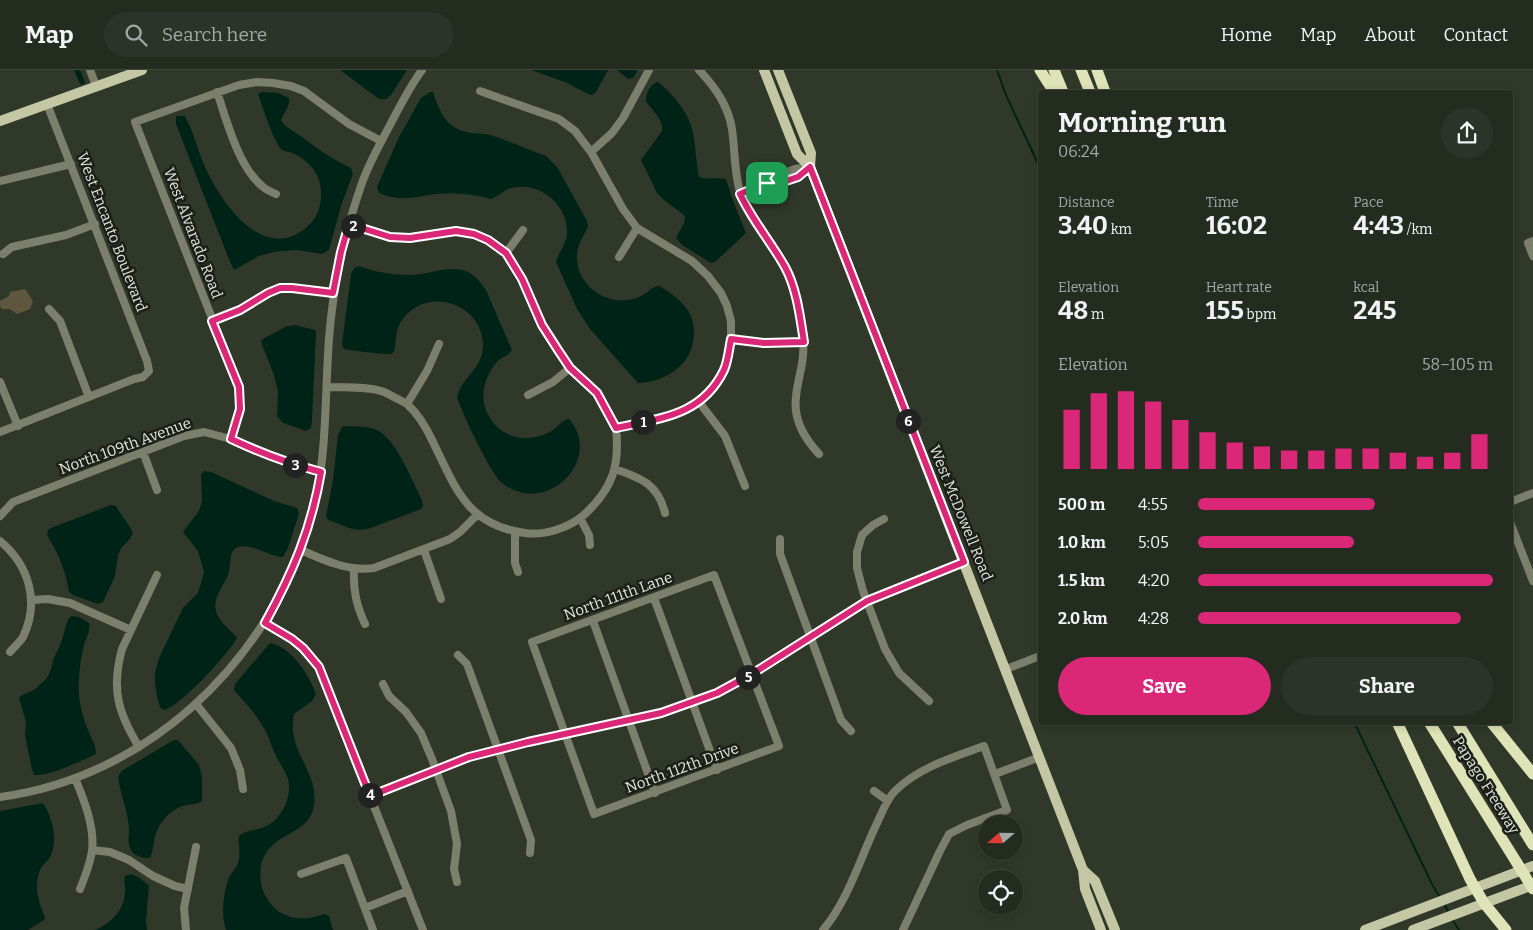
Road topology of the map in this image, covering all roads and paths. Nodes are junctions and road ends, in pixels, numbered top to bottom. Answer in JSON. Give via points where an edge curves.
{"nodes":[{"id":1,"x":90,"y":70,"type":"edge"},
{"id":2,"x":142,"y":70,"type":"edge"},
{"id":3,"x":422,"y":70,"type":"edge"},
{"id":4,"x":649,"y":70,"type":"edge"},
{"id":5,"x":699,"y":70,"type":"edge"},
{"id":6,"x":764,"y":70,"type":"edge"},
{"id":7,"x":778,"y":70,"type":"edge"},
{"id":8,"x":1040,"y":70,"type":"edge"},
{"id":9,"x":1054,"y":70,"type":"edge"},
{"id":10,"x":1081,"y":70,"type":"edge"},
{"id":11,"x":1097,"y":70,"type":"edge"},
{"id":12,"x":96,"y":86,"type":"junction"},
{"id":13,"x":1053,"y":90,"type":"edge"},
{"id":14,"x":1062,"y":90,"type":"edge"},
{"id":15,"x":1089,"y":90,"type":"edge"},
{"id":16,"x":1104,"y":90,"type":"edge"},
{"id":17,"x":480,"y":91,"type":"dead end"},
{"id":18,"x":217,"y":92,"type":"junction"},
{"id":19,"x":47,"y":104,"type":"junction"},
{"id":20,"x":0,"y":121,"type":"edge"},
{"id":21,"x":381,"y":141,"type":"junction"},
{"id":22,"x":591,"y":152,"type":"junction"},
{"id":23,"x":71,"y":164,"type":"junction"},
{"id":24,"x":810,"y":167,"type":"junction"},
{"id":25,"x":0,"y":180,"type":"edge"},
{"id":26,"x":276,"y":194,"type":"dead end"},
{"id":27,"x":740,"y":194,"type":"junction"},
{"id":28,"x":95,"y":224,"type":"junction"},
{"id":29,"x":349,"y":224,"type":"junction"},
{"id":30,"x":637,"y":228,"type":"junction"},
{"id":31,"x":523,"y":230,"type":"dead end"},
{"id":32,"x":1531,"y":242,"type":"edge"},
{"id":33,"x":506,"y":253,"type":"junction"},
{"id":34,"x":4,"y":254,"type":"dead end"},
{"id":35,"x":1533,"y":256,"type":"edge"},
{"id":36,"x":619,"y":257,"type":"dead end"},
{"id":37,"x":333,"y":293,"type":"junction"},
{"id":38,"x":48,"y":309,"type":"dead end"},
{"id":39,"x":212,"y":321,"type":"junction"},
{"id":40,"x":731,"y":339,"type":"junction"},
{"id":41,"x":804,"y":342,"type":"junction"},
{"id":42,"x":439,"y":344,"type":"dead end"},
{"id":43,"x":570,"y":368,"type":"junction"},
{"id":44,"x":0,"y":382,"type":"edge"},
{"id":45,"x":327,"y":388,"type":"junction"},
{"id":46,"x":528,"y":395,"type":"dead end"},
{"id":47,"x":89,"y":397,"type":"junction"},
{"id":48,"x":700,"y":402,"type":"junction"},
{"id":49,"x":407,"y":404,"type":"junction"},
{"id":50,"x":18,"y":426,"type":"junction"},
{"id":51,"x":616,"y":428,"type":"junction"},
{"id":52,"x":0,"y":432,"type":"edge"},
{"id":53,"x":231,"y":439,"type":"junction"},
{"id":54,"x":143,"y":452,"type":"junction"},
{"id":55,"x":819,"y":454,"type":"dead end"},
{"id":56,"x":615,"y":469,"type":"junction"},
{"id":57,"x":321,"y":472,"type":"junction"},
{"id":58,"x":745,"y":486,"type":"dead end"},
{"id":59,"x":157,"y":490,"type":"dead end"},
{"id":60,"x":1533,"y":493,"type":"edge"},
{"id":61,"x":1513,"y":501,"type":"edge"},
{"id":62,"x":665,"y":513,"type":"dead end"},
{"id":63,"x":477,"y":515,"type":"junction"},
{"id":64,"x":0,"y":516,"type":"edge"},
{"id":65,"x":580,"y":518,"type":"junction"},
{"id":66,"x":884,"y":520,"type":"dead end"},
{"id":67,"x":1513,"y":530,"type":"edge"},
{"id":68,"x":515,"y":532,"type":"junction"},
{"id":69,"x":780,"y":539,"type":"dead end"},
{"id":70,"x":0,"y":541,"type":"edge"},
{"id":71,"x":590,"y":545,"type":"dead end"},
{"id":72,"x":301,"y":550,"type":"junction"},
{"id":73,"x":424,"y":550,"type":"junction"},
{"id":74,"x":964,"y":562,"type":"junction"},
{"id":75,"x":354,"y":568,"type":"junction"},
{"id":76,"x":518,"y":572,"type":"dead end"},
{"id":77,"x":157,"y":575,"type":"dead end"},
{"id":78,"x":1533,"y":581,"type":"edge"},
{"id":79,"x":654,"y":598,"type":"junction"},
{"id":80,"x":441,"y":599,"type":"dead end"},
{"id":81,"x":32,"y":600,"type":"junction"},
{"id":82,"x":867,"y":601,"type":"junction"},
{"id":83,"x":592,"y":620,"type":"junction"},
{"id":84,"x":265,"y":623,"type":"junction"},
{"id":85,"x":365,"y":624,"type":"dead end"},
{"id":86,"x":131,"y":630,"type":"junction"},
{"id":87,"x":811,"y":636,"type":"junction"},
{"id":88,"x":10,"y":652,"type":"dead end"},
{"id":89,"x":458,"y":655,"type":"dead end"},
{"id":90,"x":1038,"y":657,"type":"edge"},
{"id":91,"x":1006,"y":669,"type":"junction"},
{"id":92,"x":752,"y":674,"type":"junction"},
{"id":93,"x":383,"y":684,"type":"dead end"},
{"id":94,"x":929,"y":701,"type":"dead end"},
{"id":95,"x":692,"y":702,"type":"junction"},
{"id":96,"x":196,"y":704,"type":"junction"},
{"id":97,"x":629,"y":720,"type":"junction"},
{"id":98,"x":1398,"y":725,"type":"edge"},
{"id":99,"x":1431,"y":725,"type":"edge"},
{"id":100,"x":1459,"y":725,"type":"edge"},
{"id":101,"x":1493,"y":725,"type":"edge"},
{"id":102,"x":851,"y":731,"type":"dead end"},
{"id":103,"x":565,"y":734,"type":"junction"},
{"id":104,"x":139,"y":747,"type":"junction"},
{"id":105,"x":498,"y":749,"type":"junction"},
{"id":106,"x":1040,"y":757,"type":"junction"},
{"id":107,"x":436,"y":769,"type":"junction"},
{"id":108,"x":717,"y":770,"type":"junction"},
{"id":109,"x":995,"y":774,"type":"junction"},
{"id":110,"x":1533,"y":774,"type":"edge"},
{"id":111,"x":75,"y":778,"type":"junction"},
{"id":112,"x":244,"y":790,"type":"dead end"},
{"id":113,"x":874,"y":791,"type":"dead end"},
{"id":114,"x":655,"y":793,"type":"junction"},
{"id":115,"x":370,"y":796,"type":"junction"},
{"id":116,"x":0,"y":797,"type":"edge"},
{"id":117,"x":888,"y":801,"type":"junction"},
{"id":118,"x":1533,"y":844,"type":"edge"},
{"id":119,"x":196,"y":847,"type":"dead end"},
{"id":120,"x":92,"y":850,"type":"junction"},
{"id":121,"x":530,"y":853,"type":"dead end"},
{"id":122,"x":1533,"y":866,"type":"edge"},
{"id":123,"x":1083,"y":870,"type":"junction"},
{"id":124,"x":301,"y":874,"type":"dead end"},
{"id":125,"x":457,"y":882,"type":"dead end"},
{"id":126,"x":1475,"y":887,"type":"junction"},
{"id":127,"x":1533,"y":887,"type":"edge"},
{"id":128,"x":80,"y":889,"type":"dead end"},
{"id":129,"x":188,"y":889,"type":"junction"},
{"id":130,"x":408,"y":891,"type":"junction"},
{"id":131,"x":1484,"y":904,"type":"junction"},
{"id":132,"x":365,"y":908,"type":"junction"},
{"id":133,"x":186,"y":930,"type":"edge"},
{"id":134,"x":374,"y":930,"type":"edge"},
{"id":135,"x":423,"y":930,"type":"edge"},
{"id":136,"x":823,"y":930,"type":"edge"},
{"id":137,"x":903,"y":930,"type":"edge"},
{"id":138,"x":1101,"y":930,"type":"edge"},
{"id":139,"x":1115,"y":930,"type":"edge"},
{"id":140,"x":1365,"y":930,"type":"edge"},
{"id":141,"x":1413,"y":930,"type":"edge"},
{"id":142,"x":1506,"y":930,"type":"edge"}],
"edges":[{"from":1,"to":12,"type":"street"},
{"from":2,"to":12,"type":"main road"},
{"from":3,"to":21,"type":"street"},
{"from":4,"to":22,"type":"street","via":[[612,134]]},
{"from":5,"to":27,"type":"street","via":[[727,110]]},
{"from":6,"to":24,"type":"main road","name":"West McDowell Road","via":[[797,154]]},
{"from":7,"to":24,"type":"main road","name":"West McDowell Road","via":[[811,154]]},
{"from":8,"to":13,"type":"highway"},
{"from":9,"to":14,"type":"highway"},
{"from":10,"to":15,"type":"highway"},
{"from":11,"to":16,"type":"highway"},
{"from":12,"to":19,"type":"main road"},
{"from":17,"to":22,"type":"street","via":[[559,119],[575,131]]},
{"from":18,"to":21,"type":"street","via":[[258,82],[291,86],[304,91],[349,124]]},
{"from":18,"to":26,"type":"street","via":[[248,169],[263,187]]},
{"from":18,"to":39,"type":"street","name":"West Alvarado Road","via":[[135,122]]},
{"from":19,"to":20,"type":"main road"},
{"from":19,"to":23,"type":"street","name":"West Encanto Boulevard"},
{"from":21,"to":29,"type":"street","via":[[362,181]]},
{"from":22,"to":30,"type":"street"},
{"from":23,"to":25,"type":"street"},
{"from":23,"to":28,"type":"street","name":"West Encanto Boulevard"},
{"from":24,"to":27,"type":"street","via":[[798,177],[775,185],[767,183]]},
{"from":24,"to":74,"type":"main road","name":"West McDowell Road"},
{"from":27,"to":41,"type":"street","via":[[791,280]]},
{"from":28,"to":34,"type":"street","via":[[66,235],[12,247]]},
{"from":28,"to":47,"type":"street","name":"West Encanto Boulevard","via":[[149,370],[143,377]]},
{"from":29,"to":33,"type":"street","via":[[390,237],[410,238],[456,231],[474,234]]},
{"from":29,"to":37,"type":"street"},
{"from":30,"to":36,"type":"street"},
{"from":30,"to":40,"type":"street","via":[[692,261],[708,276],[727,306]]},
{"from":31,"to":33,"type":"street"},
{"from":32,"to":35,"type":"street"},
{"from":33,"to":43,"type":"street","via":[[522,279],[542,325]]},
{"from":37,"to":39,"type":"street","via":[[280,288]]},
{"from":37,"to":45,"type":"street"},
{"from":38,"to":47,"type":"street","via":[[60,321]]},
{"from":39,"to":53,"type":"street","name":"West Alvarado Road","via":[[239,387],[240,409]]},
{"from":40,"to":41,"type":"street","via":[[764,343]]},
{"from":40,"to":48,"type":"street","via":[[725,369]]},
{"from":41,"to":55,"type":"street","via":[[796,409],[801,428]]},
{"from":42,"to":49,"type":"street"},
{"from":43,"to":46,"type":"street","via":[[553,382]]},
{"from":43,"to":51,"type":"street","via":[[597,393]]},
{"from":44,"to":50,"type":"street"},
{"from":45,"to":49,"type":"street","via":[[383,392]]},
{"from":45,"to":57,"type":"street"},
{"from":47,"to":50,"type":"street"},
{"from":48,"to":51,"type":"street","via":[[675,414]]},
{"from":48,"to":58,"type":"street","via":[[725,436]]},
{"from":49,"to":63,"type":"street","via":[[428,432],[459,495]]},
{"from":50,"to":52,"type":"street"},
{"from":51,"to":56,"type":"street"},
{"from":53,"to":54,"type":"street","name":"North 109th Avenue","via":[[204,432]]},
{"from":53,"to":57,"type":"street","name":"North 109th Avenue","via":[[268,456]]},
{"from":54,"to":59,"type":"street"},
{"from":54,"to":64,"type":"street","name":"North 109th Avenue","via":[[13,502]]},
{"from":56,"to":62,"type":"street","via":[[647,482],[662,500]]},
{"from":56,"to":65,"type":"street","via":[[598,502]]},
{"from":57,"to":72,"type":"street"},
{"from":60,"to":61,"type":"street"},
{"from":63,"to":68,"type":"street"},
{"from":63,"to":73,"type":"street","via":[[456,535]]},
{"from":65,"to":68,"type":"street","via":[[545,532]]},
{"from":65,"to":71,"type":"street","via":[[589,535]]},
{"from":66,"to":82,"type":"street","via":[[862,535],[857,552],[857,568]]},
{"from":67,"to":78,"type":"street"},
{"from":68,"to":76,"type":"street"},
{"from":69,"to":87,"type":"street","via":[[780,554]]},
{"from":70,"to":81,"type":"street","via":[[20,562]]},
{"from":72,"to":75,"type":"street"},
{"from":72,"to":84,"type":"street"},
{"from":73,"to":75,"type":"street","via":[[374,568]]},
{"from":73,"to":80,"type":"street"},
{"from":74,"to":82,"type":"street"},
{"from":74,"to":91,"type":"main road","name":"West McDowell Road"},
{"from":75,"to":85,"type":"street","via":[[354,597]]},
{"from":77,"to":86,"type":"street"},
{"from":79,"to":83,"type":"street","name":"North 111th Lane"},
{"from":79,"to":92,"type":"street","name":"North 111th Lane","via":[[714,575]]},
{"from":79,"to":95,"type":"street"},
{"from":81,"to":86,"type":"street","via":[[70,603]]},
{"from":81,"to":88,"type":"street","via":[[22,638]]},
{"from":82,"to":87,"type":"street"},
{"from":82,"to":94,"type":"street","via":[[885,649],[899,673]]},
{"from":83,"to":97,"type":"street"},
{"from":83,"to":103,"type":"street","name":"North 111th Lane","via":[[532,642]]},
{"from":84,"to":96,"type":"street","via":[[227,672]]},
{"from":84,"to":115,"type":"street","via":[[292,639],[319,667]]},
{"from":86,"to":104,"type":"street","via":[[119,662],[118,696],[121,712]]},
{"from":87,"to":92,"type":"street"},
{"from":87,"to":102,"type":"street","via":[[841,720]]},
{"from":89,"to":105,"type":"street","via":[[467,664]]},
{"from":90,"to":91,"type":"street"},
{"from":91,"to":106,"type":"main road","name":"West McDowell Road"},
{"from":92,"to":95,"type":"street"},
{"from":92,"to":108,"type":"street","name":"North 112th Drive","via":[[779,746]]},
{"from":93,"to":107,"type":"street","via":[[389,696],[422,733]]},
{"from":95,"to":97,"type":"street"},
{"from":95,"to":108,"type":"street"},
{"from":96,"to":104,"type":"street"},
{"from":96,"to":112,"type":"street","via":[[231,748]]},
{"from":97,"to":103,"type":"street"},
{"from":97,"to":114,"type":"street"},
{"from":98,"to":126,"type":"highway"},
{"from":99,"to":127,"type":"highway","name":"Papago Freeway","bridge":true},
{"from":100,"to":118,"type":"highway","name":"Papago Freeway"},
{"from":101,"to":110,"type":"highway"},
{"from":103,"to":105,"type":"street"},
{"from":103,"to":114,"type":"street","name":"North 112th Drive","via":[[594,814]]},
{"from":104,"to":111,"type":"street"},
{"from":105,"to":107,"type":"street"},
{"from":105,"to":121,"type":"street","via":[[531,840]]},
{"from":106,"to":109,"type":"street"},
{"from":106,"to":123,"type":"main road","name":"West McDowell Road"},
{"from":107,"to":115,"type":"street"},
{"from":107,"to":125,"type":"street","via":[[451,811],[457,844],[454,869]]},
{"from":108,"to":114,"type":"street","name":"North 112th Drive"},
{"from":109,"to":117,"type":"street","via":[[984,746],[926,769],[895,791]]},
{"from":109,"to":137,"type":"street","via":[[1007,810],[950,834]]},
{"from":111,"to":116,"type":"street"},
{"from":111,"to":120,"type":"street","via":[[90,821]]},
{"from":113,"to":117,"type":"street"},
{"from":115,"to":130,"type":"street"},
{"from":117,"to":136,"type":"street","via":[[840,907]]},
{"from":119,"to":129,"type":"street"},
{"from":120,"to":128,"type":"street"},
{"from":120,"to":129,"type":"street","via":[[110,852],[153,876]]},
{"from":122,"to":126,"type":"main road"},
{"from":123,"to":138,"type":"main road","name":"West McDowell Road","via":[[1085,889]]},
{"from":123,"to":139,"type":"main road","name":"West McDowell Road","via":[[1095,881]]},
{"from":124,"to":132,"type":"street","via":[[346,858]]},
{"from":126,"to":131,"type":"highway"},
{"from":126,"to":140,"type":"main road"},
{"from":127,"to":131,"type":"main road"},
{"from":129,"to":133,"type":"street","via":[[184,908]]},
{"from":130,"to":132,"type":"street"},
{"from":130,"to":135,"type":"street"},
{"from":131,"to":141,"type":"main road"},
{"from":131,"to":142,"type":"highway"},
{"from":132,"to":134,"type":"street"}]}
